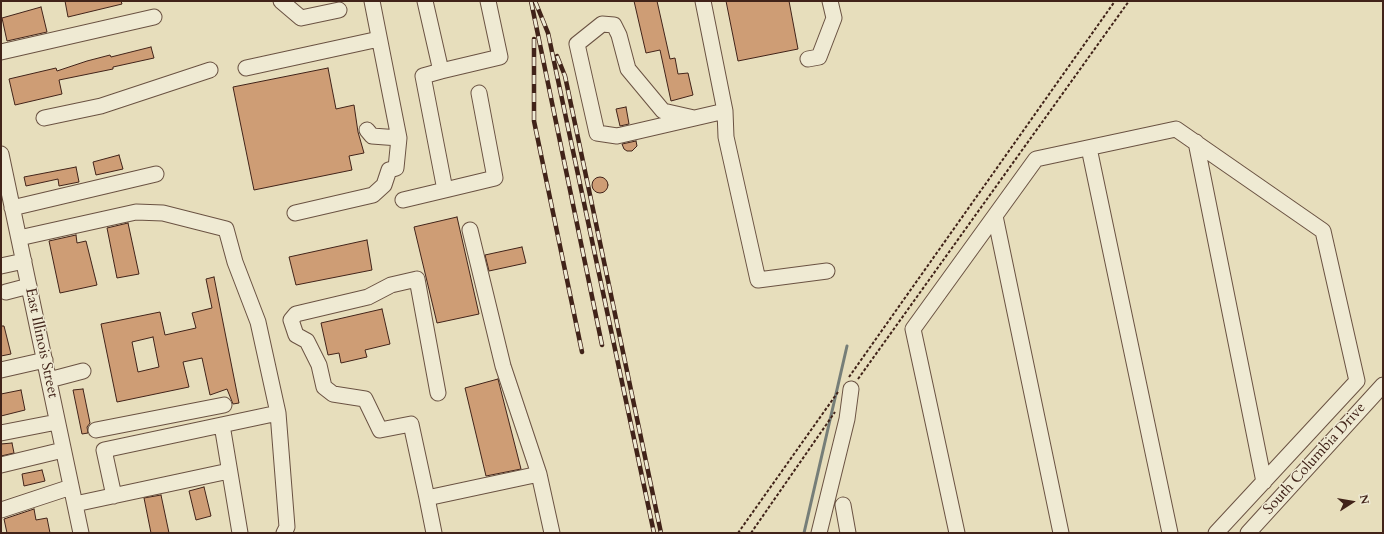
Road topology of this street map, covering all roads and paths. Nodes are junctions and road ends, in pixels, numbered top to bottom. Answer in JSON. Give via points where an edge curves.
{"nodes":[{"id":1,"x":281,"y":1,"type":"edge"},
{"id":2,"x":372,"y":1,"type":"edge"},
{"id":3,"x":425,"y":1,"type":"edge"},
{"id":4,"x":488,"y":1,"type":"edge"},
{"id":5,"x":703,"y":1,"type":"edge"},
{"id":6,"x":830,"y":1,"type":"edge"},
{"id":7,"x":1115,"y":1,"type":"edge"},
{"id":8,"x":1129,"y":1,"type":"edge"},
{"id":9,"x":339,"y":10,"type":"dead end"},
{"id":10,"x":154,"y":17,"type":"dead end"},
{"id":11,"x":379,"y":39,"type":"junction"},
{"id":12,"x":1,"y":52,"type":"edge"},
{"id":13,"x":808,"y":59,"type":"dead end"},
{"id":14,"x":246,"y":68,"type":"dead end"},
{"id":15,"x":210,"y":70,"type":"dead end"},
{"id":16,"x":441,"y":71,"type":"junction"},
{"id":17,"x":478,"y":93,"type":"dead end"},
{"id":18,"x":725,"y":111,"type":"junction"},
{"id":19,"x":44,"y":118,"type":"dead end"},
{"id":20,"x":694,"y":118,"type":"junction"},
{"id":21,"x":367,"y":130,"type":"dead end"},
{"id":22,"x":399,"y":138,"type":"junction"},
{"id":23,"x":1196,"y":142,"type":"junction"},
{"id":24,"x":1089,"y":148,"type":"junction"},
{"id":25,"x":1,"y":154,"type":"edge"},
{"id":26,"x":156,"y":174,"type":"dead end"},
{"id":27,"x":445,"y":190,"type":"junction"},
{"id":28,"x":403,"y":200,"type":"dead end"},
{"id":29,"x":12,"y":208,"type":"junction"},
{"id":30,"x":295,"y":213,"type":"dead end"},
{"id":31,"x":994,"y":216,"type":"junction"},
{"id":32,"x":470,"y":230,"type":"dead end"},
{"id":33,"x":19,"y":238,"type":"junction"},
{"id":34,"x":24,"y":261,"type":"junction"},
{"id":35,"x":1,"y":266,"type":"edge"},
{"id":36,"x":827,"y":270,"type":"dead end"},
{"id":37,"x":29,"y":286,"type":"junction"},
{"id":38,"x":6,"y":292,"type":"dead end"},
{"id":39,"x":45,"y":360,"type":"junction"},
{"id":40,"x":1,"y":370,"type":"edge"},
{"id":41,"x":83,"y":371,"type":"dead end"},
{"id":42,"x":49,"y":380,"type":"junction"},
{"id":43,"x":1383,"y":385,"type":"edge"},
{"id":44,"x":846,"y":386,"type":"junction"},
{"id":45,"x":438,"y":393,"type":"dead end"},
{"id":46,"x":224,"y":405,"type":"dead end"},
{"id":47,"x":838,"y":408,"type":"dead end"},
{"id":48,"x":278,"y":413,"type":"junction"},
{"id":49,"x":58,"y":422,"type":"junction"},
{"id":50,"x":222,"y":425,"type":"junction"},
{"id":51,"x":96,"y":430,"type":"dead end"},
{"id":52,"x":1,"y":433,"type":"edge"},
{"id":53,"x":63,"y":450,"type":"junction"},
{"id":54,"x":1,"y":465,"type":"edge"},
{"id":55,"x":229,"y":471,"type":"junction"},
{"id":56,"x":539,"y":474,"type":"junction"},
{"id":57,"x":1264,"y":482,"type":"junction"},
{"id":58,"x":71,"y":487,"type":"junction"},
{"id":59,"x":114,"y":496,"type":"junction"},
{"id":60,"x":427,"y":498,"type":"junction"},
{"id":61,"x":75,"y":504,"type":"junction"},
{"id":62,"x":843,"y":505,"type":"dead end"},
{"id":63,"x":1,"y":510,"type":"edge"},
{"id":64,"x":80,"y":533,"type":"edge"},
{"id":65,"x":240,"y":533,"type":"edge"},
{"id":66,"x":284,"y":533,"type":"edge"},
{"id":67,"x":434,"y":533,"type":"edge"},
{"id":68,"x":552,"y":533,"type":"edge"},
{"id":69,"x":738,"y":533,"type":"edge"},
{"id":70,"x":752,"y":533,"type":"edge"},
{"id":71,"x":819,"y":533,"type":"edge"},
{"id":72,"x":848,"y":533,"type":"edge"},
{"id":73,"x":957,"y":533,"type":"edge"},
{"id":74,"x":1061,"y":533,"type":"edge"},
{"id":75,"x":1170,"y":533,"type":"edge"},
{"id":76,"x":1216,"y":533,"type":"edge"},
{"id":77,"x":1248,"y":533,"type":"edge"}],
"edges":[{"from":1,"to":9,"type":"street","via":[[301,18]]},
{"from":2,"to":11,"type":"street"},
{"from":3,"to":16,"type":"street"},
{"from":4,"to":16,"type":"street","via":[[500,57]]},
{"from":5,"to":18,"type":"street"},
{"from":6,"to":13,"type":"street","via":[[834,18],[820,57]]},
{"from":7,"to":44,"type":"path"},
{"from":8,"to":44,"type":"path"},
{"from":10,"to":12,"type":"street"},
{"from":11,"to":14,"type":"street"},
{"from":11,"to":22,"type":"street"},
{"from":15,"to":19,"type":"street","via":[[101,106]]},
{"from":16,"to":27,"type":"street","via":[[423,76]]},
{"from":17,"to":27,"type":"street","via":[[495,178]]},
{"from":18,"to":20,"type":"street"},
{"from":18,"to":36,"type":"street","via":[[726,137],[758,280]]},
{"from":20,"to":20,"type":"street","via":[[617,136],[597,133],[577,44],[602,24],[614,25],[628,69],[663,111]]},
{"from":21,"to":22,"type":"street","via":[[372,136]]},
{"from":22,"to":30,"type":"street","via":[[396,168],[389,170],[384,185],[373,195]]},
{"from":23,"to":24,"type":"street","via":[[1176,129]]},
{"from":23,"to":57,"type":"street"},
{"from":23,"to":57,"type":"street","via":[[1322,231],[1357,381]]},
{"from":24,"to":31,"type":"street","via":[[1036,159]]},
{"from":24,"to":75,"type":"street"},
{"from":25,"to":29,"type":"street","name":"East Illinois Street"},
{"from":26,"to":29,"type":"street"},
{"from":27,"to":28,"type":"street"},
{"from":29,"to":33,"type":"street","name":"East Illinois Street"},
{"from":31,"to":73,"type":"street","via":[[913,329]]},
{"from":31,"to":74,"type":"street"},
{"from":32,"to":56,"type":"street","via":[[503,366]]},
{"from":33,"to":34,"type":"street","name":"East Illinois Street"},
{"from":33,"to":48,"type":"street","via":[[136,212],[163,213],[226,229],[235,262],[258,322]]},
{"from":34,"to":35,"type":"street"},
{"from":34,"to":37,"type":"street","name":"East Illinois Street"},
{"from":37,"to":38,"type":"street"},
{"from":37,"to":39,"type":"street","name":"East Illinois Street"},
{"from":39,"to":40,"type":"street"},
{"from":39,"to":42,"type":"street","name":"East Illinois Street"},
{"from":41,"to":42,"type":"street"},
{"from":42,"to":49,"type":"street","name":"East Illinois Street"},
{"from":43,"to":77,"type":"street","name":"South Columbia Drive"},
{"from":44,"to":69,"type":"path"},
{"from":44,"to":71,"type":"street","via":[[848,419]]},
{"from":45,"to":60,"type":"street","via":[[417,280],[391,285],[368,297],[296,314],[291,320],[296,335],[307,341],[319,365],[324,387],[333,394],[365,399],[380,430],[411,424]]},
{"from":46,"to":51,"type":"street"},
{"from":47,"to":70,"type":"path"},
{"from":48,"to":50,"type":"street"},
{"from":48,"to":66,"type":"street","via":[[287,527]]},
{"from":49,"to":52,"type":"street"},
{"from":49,"to":53,"type":"street","name":"East Illinois Street"},
{"from":50,"to":55,"type":"street"},
{"from":50,"to":59,"type":"street","via":[[104,450]]},
{"from":53,"to":54,"type":"street"},
{"from":53,"to":58,"type":"street","name":"East Illinois Street"},
{"from":55,"to":59,"type":"street"},
{"from":55,"to":65,"type":"street"},
{"from":56,"to":60,"type":"street"},
{"from":56,"to":68,"type":"street"},
{"from":57,"to":76,"type":"street"},
{"from":58,"to":61,"type":"street","name":"East Illinois Street"},
{"from":58,"to":63,"type":"street"},
{"from":59,"to":61,"type":"street"},
{"from":60,"to":67,"type":"street"},
{"from":61,"to":64,"type":"street","name":"East Illinois Street"},
{"from":62,"to":72,"type":"street"}]}
